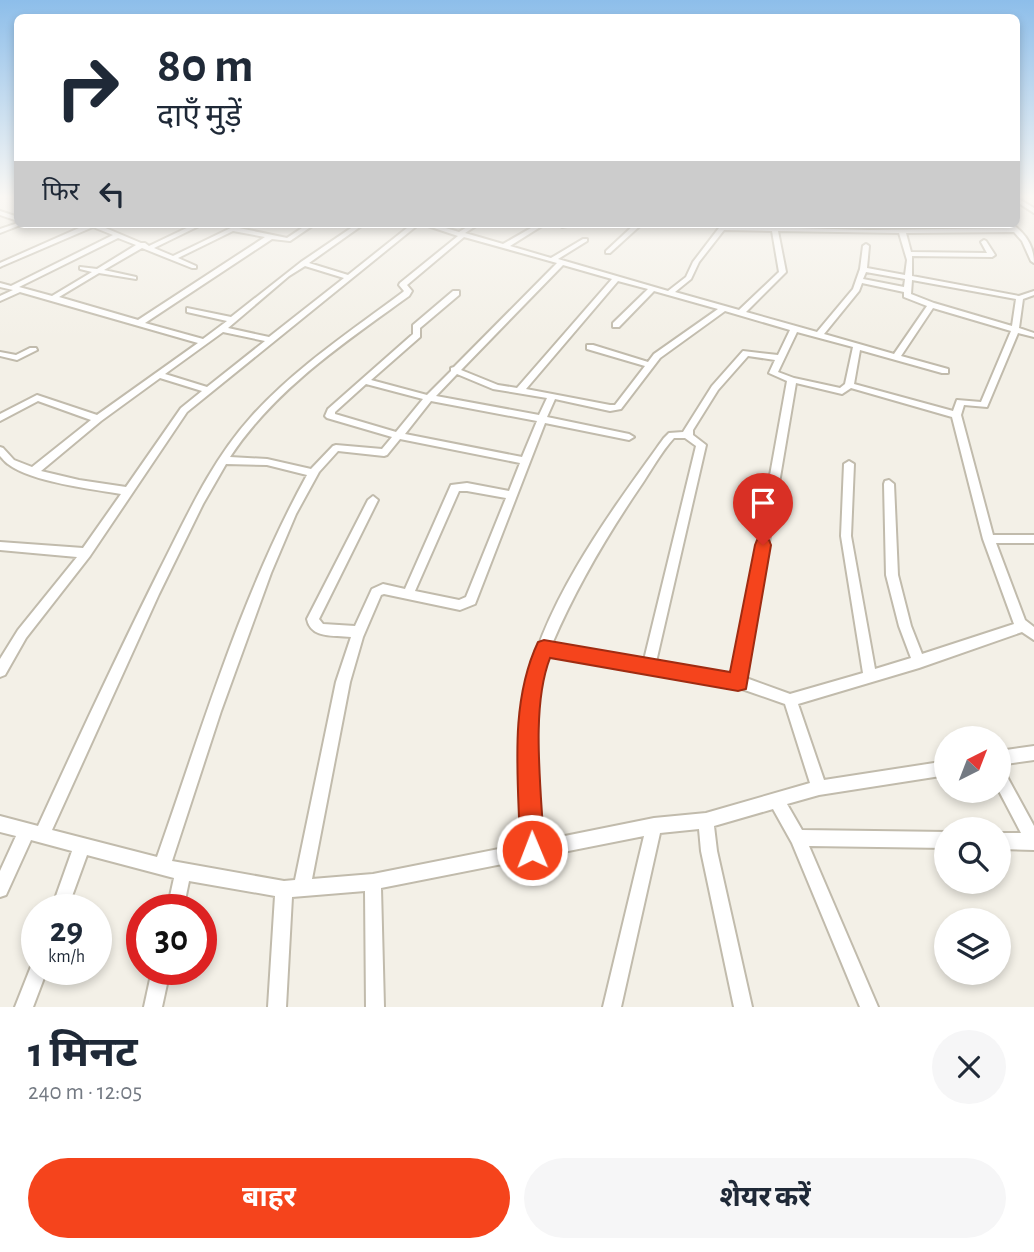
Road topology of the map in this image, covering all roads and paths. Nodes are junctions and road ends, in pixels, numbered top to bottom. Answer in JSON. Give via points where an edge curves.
{"nodes":[{"id":1,"x":48,"y":245,"type":"edge"},
{"id":2,"x":100,"y":245,"type":"edge"},
{"id":3,"x":147,"y":245,"type":"joint"},
{"id":4,"x":199,"y":245,"type":"edge"},
{"id":5,"x":258,"y":245,"type":"edge"},
{"id":6,"x":330,"y":245,"type":"edge"},
{"id":7,"x":389,"y":245,"type":"edge"},
{"id":8,"x":448,"y":245,"type":"edge"},
{"id":9,"x":497,"y":245,"type":"edge"},
{"id":10,"x":506,"y":245,"type":"edge"},
{"id":11,"x":578,"y":245,"type":"edge"},
{"id":12,"x":616,"y":245,"type":"edge"},
{"id":13,"x":709,"y":245,"type":"edge"},
{"id":14,"x":778,"y":245,"type":"edge"},
{"id":15,"x":906,"y":245,"type":"edge"},
{"id":16,"x":987,"y":245,"type":"edge"},
{"id":17,"x":866,"y":246,"type":"dead end"},
{"id":18,"x":503,"y":247,"type":"junction"},
{"id":19,"x":608,"y":252,"type":"dead end"},
{"id":20,"x":909,"y":254,"type":"junction"},
{"id":21,"x":173,"y":258,"type":"junction"},
{"id":22,"x":556,"y":262,"type":"junction"},
{"id":23,"x":303,"y":263,"type":"junction"},
{"id":24,"x":0,"y":265,"type":"edge"},
{"id":25,"x":194,"y":267,"type":"dead end"},
{"id":26,"x":82,"y":268,"type":"dead end"},
{"id":27,"x":863,"y":269,"type":"junction"},
{"id":28,"x":98,"y":271,"type":"junction"},
{"id":29,"x":348,"y":277,"type":"junction"},
{"id":30,"x":909,"y":277,"type":"junction"},
{"id":31,"x":134,"y":278,"type":"dead end"},
{"id":32,"x":617,"y":278,"type":"junction"},
{"id":33,"x":860,"y":281,"type":"junction"},
{"id":34,"x":0,"y":285,"type":"edge"},
{"id":35,"x":653,"y":288,"type":"junction"},
{"id":36,"x":16,"y":289,"type":"junction"},
{"id":37,"x":907,"y":290,"type":"junction"},
{"id":38,"x":671,"y":292,"type":"junction"},
{"id":39,"x":456,"y":293,"type":"dead end"},
{"id":40,"x":1034,"y":293,"type":"edge"},
{"id":41,"x":53,"y":298,"type":"junction"},
{"id":42,"x":1020,"y":298,"type":"junction"},
{"id":43,"x":0,"y":299,"type":"edge"},
{"id":44,"x":931,"y":305,"type":"junction"},
{"id":45,"x":724,"y":308,"type":"junction"},
{"id":46,"x":190,"y":310,"type":"dead end"},
{"id":47,"x":741,"y":313,"type":"junction"},
{"id":48,"x":233,"y":320,"type":"junction"},
{"id":49,"x":138,"y":324,"type":"junction"},
{"id":50,"x":617,"y":325,"type":"dead end"},
{"id":51,"x":795,"y":328,"type":"junction"},
{"id":52,"x":222,"y":329,"type":"junction"},
{"id":53,"x":1015,"y":330,"type":"junction"},
{"id":54,"x":819,"y":335,"type":"junction"},
{"id":55,"x":1034,"y":335,"type":"edge"},
{"id":56,"x":270,"y":340,"type":"junction"},
{"id":57,"x":204,"y":342,"type":"junction"},
{"id":58,"x":857,"y":346,"type":"junction"},
{"id":59,"x":590,"y":347,"type":"dead end"},
{"id":60,"x":33,"y":350,"type":"dead end"},
{"id":61,"x":0,"y":354,"type":"edge"},
{"id":62,"x":896,"y":357,"type":"junction"},
{"id":63,"x":779,"y":358,"type":"junction"},
{"id":64,"x":650,"y":365,"type":"junction"},
{"id":65,"x":454,"y":370,"type":"junction"},
{"id":66,"x":945,"y":371,"type":"dead end"},
{"id":67,"x":159,"y":376,"type":"junction"},
{"id":68,"x":792,"y":380,"type":"junction"},
{"id":69,"x":363,"y":381,"type":"junction"},
{"id":70,"x":849,"y":385,"type":"junction"},
{"id":71,"x":208,"y":390,"type":"junction"},
{"id":72,"x":520,"y":390,"type":"junction"},
{"id":73,"x":552,"y":396,"type":"junction"},
{"id":74,"x":429,"y":398,"type":"junction"},
{"id":75,"x":956,"y":415,"type":"junction"},
{"id":76,"x":0,"y":418,"type":"edge"},
{"id":77,"x":98,"y":419,"type":"junction"},
{"id":78,"x":542,"y":419,"type":"junction"},
{"id":79,"x":687,"y":435,"type":"junction"},
{"id":80,"x":399,"y":436,"type":"junction"},
{"id":81,"x":629,"y":437,"type":"dead end"},
{"id":82,"x":0,"y":450,"type":"edge"},
{"id":83,"x":223,"y":460,"type":"junction"},
{"id":84,"x":526,"y":461,"type":"junction"},
{"id":85,"x":849,"y":464,"type":"dead end"},
{"id":86,"x":33,"y":472,"type":"junction"},
{"id":87,"x":312,"y":473,"type":"junction"},
{"id":88,"x":889,"y":484,"type":"dead end"},
{"id":89,"x":129,"y":491,"type":"junction"},
{"id":90,"x":513,"y":495,"type":"junction"},
{"id":91,"x":373,"y":500,"type":"dead end"},
{"id":92,"x":1034,"y":538,"type":"edge"},
{"id":93,"x":989,"y":539,"type":"junction"},
{"id":94,"x":0,"y":546,"type":"edge"},
{"id":95,"x":86,"y":553,"type":"junction"},
{"id":96,"x":408,"y":594,"type":"junction"},
{"id":97,"x":1021,"y":624,"type":"junction"},
{"id":98,"x":359,"y":632,"type":"junction"},
{"id":99,"x":1034,"y":635,"type":"edge"},
{"id":100,"x":544,"y":648,"type":"junction"},
{"id":101,"x":919,"y":662,"type":"junction"},
{"id":102,"x":649,"y":666,"type":"junction"},
{"id":103,"x":0,"y":671,"type":"edge"},
{"id":104,"x":870,"y":677,"type":"junction"},
{"id":105,"x":738,"y":682,"type":"junction"},
{"id":106,"x":790,"y":700,"type":"junction"},
{"id":107,"x":1034,"y":753,"type":"edge"},
{"id":108,"x":1012,"y":756,"type":"edge"},
{"id":109,"x":934,"y":770,"type":"edge"},
{"id":110,"x":819,"y":788,"type":"junction"},
{"id":111,"x":776,"y":800,"type":"junction"},
{"id":112,"x":1012,"y":801,"type":"edge"},
{"id":113,"x":706,"y":821,"type":"junction"},
{"id":114,"x":0,"y":824,"type":"edge"},
{"id":115,"x":654,"y":825,"type":"junction"},
{"id":116,"x":35,"y":832,"type":"junction"},
{"id":117,"x":798,"y":838,"type":"junction"},
{"id":118,"x":934,"y":840,"type":"edge"},
{"id":119,"x":1011,"y":841,"type":"edge"},
{"id":120,"x":1034,"y":842,"type":"edge"},
{"id":121,"x":82,"y":845,"type":"junction"},
{"id":122,"x":532,"y":850,"type":"junction"},
{"id":123,"x":162,"y":867,"type":"junction"},
{"id":124,"x":183,"y":873,"type":"junction"},
{"id":125,"x":373,"y":882,"type":"junction"},
{"id":126,"x":293,"y":888,"type":"junction"},
{"id":127,"x":0,"y":889,"type":"edge"},
{"id":128,"x":65,"y":894,"type":"edge"},
{"id":129,"x":178,"y":894,"type":"edge"},
{"id":130,"x":32,"y":985,"type":"edge"},
{"id":131,"x":158,"y":985,"type":"edge"},
{"id":132,"x":24,"y":1007,"type":"edge"},
{"id":133,"x":153,"y":1007,"type":"edge"},
{"id":134,"x":277,"y":1007,"type":"edge"},
{"id":135,"x":375,"y":1007,"type":"edge"},
{"id":136,"x":612,"y":1007,"type":"edge"},
{"id":137,"x":743,"y":1007,"type":"edge"},
{"id":138,"x":869,"y":1007,"type":"edge"}],
"edges":[{"from":1,"to":24,"type":"street"},
{"from":2,"to":36,"type":"street"},
{"from":3,"to":21,"type":"street"},
{"from":3,"to":28,"type":"street"},
{"from":4,"to":21,"type":"street"},
{"from":5,"to":49,"type":"street"},
{"from":6,"to":23,"type":"street"},
{"from":7,"to":29,"type":"street"},
{"from":8,"to":83,"type":"street","via":[[403,285],[406,294],[297,377],[254,418]]},
{"from":9,"to":18,"type":"street"},
{"from":10,"to":18,"type":"street"},
{"from":11,"to":22,"type":"street"},
{"from":12,"to":19,"type":"street"},
{"from":13,"to":38,"type":"street","via":[[689,278]]},
{"from":14,"to":47,"type":"street","via":[[783,272]]},
{"from":15,"to":20,"type":"street"},
{"from":16,"to":20,"type":"street","via":[[992,255]]},
{"from":17,"to":27,"type":"street"},
{"from":18,"to":22,"type":"street"},
{"from":20,"to":30,"type":"street"},
{"from":21,"to":25,"type":"street"},
{"from":22,"to":32,"type":"street"},
{"from":22,"to":65,"type":"street"},
{"from":23,"to":29,"type":"street"},
{"from":23,"to":48,"type":"street"},
{"from":26,"to":28,"type":"street"},
{"from":27,"to":30,"type":"street"},
{"from":27,"to":33,"type":"street"},
{"from":28,"to":31,"type":"street"},
{"from":28,"to":41,"type":"street"},
{"from":29,"to":56,"type":"street"},
{"from":30,"to":37,"type":"street"},
{"from":30,"to":42,"type":"street"},
{"from":32,"to":35,"type":"street"},
{"from":32,"to":72,"type":"street"},
{"from":33,"to":37,"type":"street"},
{"from":33,"to":54,"type":"street"},
{"from":34,"to":36,"type":"street"},
{"from":35,"to":38,"type":"street"},
{"from":35,"to":50,"type":"street"},
{"from":36,"to":41,"type":"street"},
{"from":36,"to":43,"type":"street"},
{"from":37,"to":44,"type":"street","via":[[911,298]]},
{"from":38,"to":45,"type":"street"},
{"from":39,"to":69,"type":"street","via":[[416,327],[417,335]]},
{"from":40,"to":42,"type":"street"},
{"from":41,"to":49,"type":"street"},
{"from":42,"to":53,"type":"street"},
{"from":44,"to":53,"type":"street"},
{"from":44,"to":62,"type":"street"},
{"from":45,"to":47,"type":"street"},
{"from":45,"to":64,"type":"street"},
{"from":46,"to":48,"type":"street"},
{"from":47,"to":51,"type":"street"},
{"from":48,"to":52,"type":"street"},
{"from":49,"to":57,"type":"street"},
{"from":51,"to":54,"type":"street"},
{"from":51,"to":63,"type":"street"},
{"from":52,"to":56,"type":"street"},
{"from":52,"to":57,"type":"street"},
{"from":53,"to":55,"type":"street"},
{"from":53,"to":75,"type":"street","via":[[984,405],[960,402]]},
{"from":54,"to":58,"type":"street"},
{"from":56,"to":71,"type":"street"},
{"from":57,"to":67,"type":"street"},
{"from":58,"to":62,"type":"street"},
{"from":58,"to":70,"type":"street"},
{"from":59,"to":64,"type":"street"},
{"from":60,"to":61,"type":"street","via":[[17,358]]},
{"from":62,"to":66,"type":"street"},
{"from":63,"to":68,"type":"street","via":[[774,374]]},
{"from":63,"to":79,"type":"street","via":[[746,353],[708,398]]},
{"from":64,"to":73,"type":"street","via":[[616,408]]},
{"from":65,"to":72,"type":"street","via":[[496,387]]},
{"from":65,"to":74,"type":"street"},
{"from":67,"to":71,"type":"street"},
{"from":67,"to":77,"type":"street"},
{"from":68,"to":70,"type":"street","via":[[836,391]]},
{"from":68,"to":105,"type":"street"},
{"from":69,"to":74,"type":"street"},
{"from":69,"to":80,"type":"street","via":[[330,416]]},
{"from":70,"to":75,"type":"street"},
{"from":71,"to":89,"type":"street","via":[[178,417]]},
{"from":72,"to":73,"type":"street"},
{"from":73,"to":78,"type":"street"},
{"from":74,"to":78,"type":"street"},
{"from":74,"to":80,"type":"street"},
{"from":75,"to":93,"type":"street"},
{"from":76,"to":77,"type":"street","via":[[37,398]]},
{"from":77,"to":86,"type":"street"},
{"from":78,"to":81,"type":"street"},
{"from":78,"to":84,"type":"street"},
{"from":79,"to":100,"type":"street","via":[[672,435],[667,440],[605,529]]},
{"from":79,"to":102,"type":"street","via":[[701,445]]},
{"from":80,"to":84,"type":"street"},
{"from":80,"to":87,"type":"street","via":[[381,454],[332,449]]},
{"from":82,"to":86,"type":"street","via":[[11,462]]},
{"from":83,"to":87,"type":"street","via":[[267,462]]},
{"from":83,"to":116,"type":"street"},
{"from":84,"to":90,"type":"street"},
{"from":85,"to":104,"type":"street","via":[[846,536]]},
{"from":86,"to":89,"type":"street"},
{"from":87,"to":123,"type":"street","via":[[253,606]]},
{"from":88,"to":101,"type":"street","via":[[892,575]]},
{"from":89,"to":95,"type":"street"},
{"from":90,"to":96,"type":"street","via":[[467,486],[454,488]]},
{"from":90,"to":96,"type":"street","via":[[467,604]]},
{"from":91,"to":98,"type":"street","via":[[313,619],[320,629]]},
{"from":92,"to":93,"type":"street"},
{"from":93,"to":97,"type":"street"},
{"from":94,"to":95,"type":"street"},
{"from":95,"to":103,"type":"street","via":[[22,634]]},
{"from":96,"to":98,"type":"street","via":[[376,592]]},
{"from":97,"to":99,"type":"street"},
{"from":97,"to":101,"type":"street","via":[[1019,629]]},
{"from":98,"to":126,"type":"street"},
{"from":100,"to":102,"type":"street"},
{"from":100,"to":122,"type":"street","via":[[529,708]]},
{"from":101,"to":104,"type":"street"},
{"from":102,"to":105,"type":"street"},
{"from":104,"to":106,"type":"street"},
{"from":105,"to":106,"type":"street"},
{"from":106,"to":110,"type":"street"},
{"from":107,"to":108,"type":"street"},
{"from":109,"to":110,"type":"street"},
{"from":110,"to":111,"type":"street"},
{"from":111,"to":113,"type":"street"},
{"from":111,"to":117,"type":"street"},
{"from":112,"to":120,"type":"street"},
{"from":113,"to":115,"type":"street"},
{"from":113,"to":137,"type":"street"},
{"from":114,"to":116,"type":"street"},
{"from":115,"to":122,"type":"street"},
{"from":115,"to":136,"type":"street"},
{"from":116,"to":121,"type":"street"},
{"from":116,"to":127,"type":"street"},
{"from":117,"to":118,"type":"street"},
{"from":117,"to":138,"type":"street"},
{"from":119,"to":120,"type":"street"},
{"from":121,"to":123,"type":"street"},
{"from":121,"to":128,"type":"street"},
{"from":122,"to":125,"type":"street"},
{"from":123,"to":124,"type":"street"},
{"from":124,"to":126,"type":"street"},
{"from":124,"to":129,"type":"street"},
{"from":125,"to":126,"type":"street"},
{"from":125,"to":135,"type":"street"},
{"from":126,"to":134,"type":"street"},
{"from":130,"to":132,"type":"street"},
{"from":131,"to":133,"type":"street"}]}
